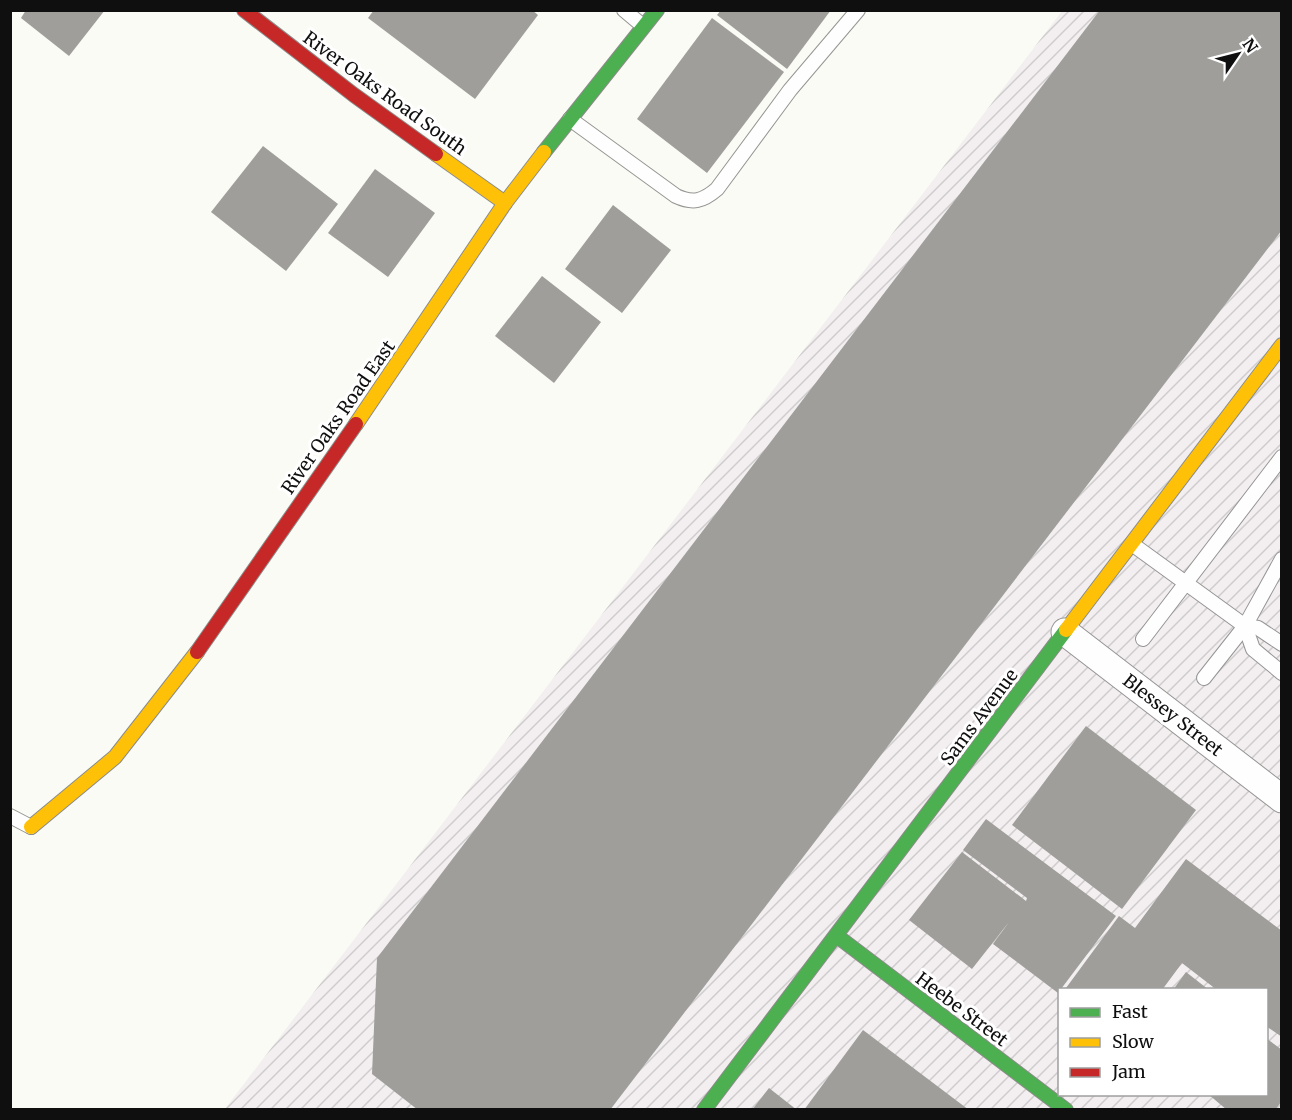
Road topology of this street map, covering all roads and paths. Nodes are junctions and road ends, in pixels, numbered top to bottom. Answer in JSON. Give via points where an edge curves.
{"nodes":[{"id":1,"x":244,"y":10,"type":"edge"},
{"id":2,"x":624,"y":10,"type":"edge"},
{"id":3,"x":657,"y":10,"type":"edge"},
{"id":4,"x":858,"y":10,"type":"edge"},
{"id":5,"x":644,"y":26,"type":"junction"},
{"id":6,"x":570,"y":119,"type":"junction"},
{"id":7,"x":505,"y":203,"type":"junction"},
{"id":8,"x":1281,"y":345,"type":"edge"},
{"id":9,"x":1266,"y":365,"type":"junction"},
{"id":10,"x":1281,"y":376,"type":"edge"},
{"id":11,"x":1281,"y":457,"type":"edge"},
{"id":12,"x":1132,"y":544,"type":"junction"},
{"id":13,"x":1281,"y":559,"type":"edge"},
{"id":14,"x":1186,"y":584,"type":"junction"},
{"id":15,"x":1245,"y":626,"type":"junction"},
{"id":16,"x":1065,"y":632,"type":"junction"},
{"id":17,"x":1143,"y":639,"type":"dead end"},
{"id":18,"x":1281,"y":644,"type":"edge"},
{"id":19,"x":1281,"y":672,"type":"edge"},
{"id":20,"x":1204,"y":678,"type":"dead end"},
{"id":21,"x":1281,"y":799,"type":"edge"},
{"id":22,"x":10,"y":816,"type":"edge"},
{"id":23,"x":31,"y":827,"type":"joint"},
{"id":24,"x":837,"y":936,"type":"junction"},
{"id":25,"x":704,"y":1110,"type":"edge"},
{"id":26,"x":1066,"y":1110,"type":"edge"}],
"edges":[{"from":1,"to":7,"type":"street","name":"River Oaks Road South"},
{"from":2,"to":5,"type":"lane"},
{"from":3,"to":5,"type":"street","name":"River Oaks Road East"},
{"from":4,"to":6,"type":"lane","via":[[789,90],[707,198],[696,202],[676,196]]},
{"from":5,"to":6,"type":"street","name":"River Oaks Road East"},
{"from":6,"to":7,"type":"street","name":"River Oaks Road East"},
{"from":7,"to":23,"type":"street","name":"River Oaks Road East","via":[[379,392],[199,649],[115,757]]},
{"from":8,"to":9,"type":"street","name":"Sams Avenue"},
{"from":9,"to":10,"type":"lane"},
{"from":9,"to":12,"type":"street","name":"Sams Avenue"},
{"from":11,"to":14,"type":"lane"},
{"from":12,"to":14,"type":"lane"},
{"from":12,"to":16,"type":"street","name":"Sams Avenue"},
{"from":13,"to":15,"type":"lane"},
{"from":14,"to":15,"type":"lane"},
{"from":14,"to":17,"type":"lane"},
{"from":15,"to":18,"type":"lane","via":[[1258,628]]},
{"from":15,"to":19,"type":"lane","via":[[1252,649]]},
{"from":15,"to":20,"type":"lane"},
{"from":16,"to":21,"type":"street","name":"Blessey Street"},
{"from":16,"to":24,"type":"street","name":"Sams Avenue"},
{"from":22,"to":23,"type":"lane"},
{"from":24,"to":25,"type":"street","name":"Sams Avenue"},
{"from":24,"to":26,"type":"street","name":"Heebe Street"}]}
